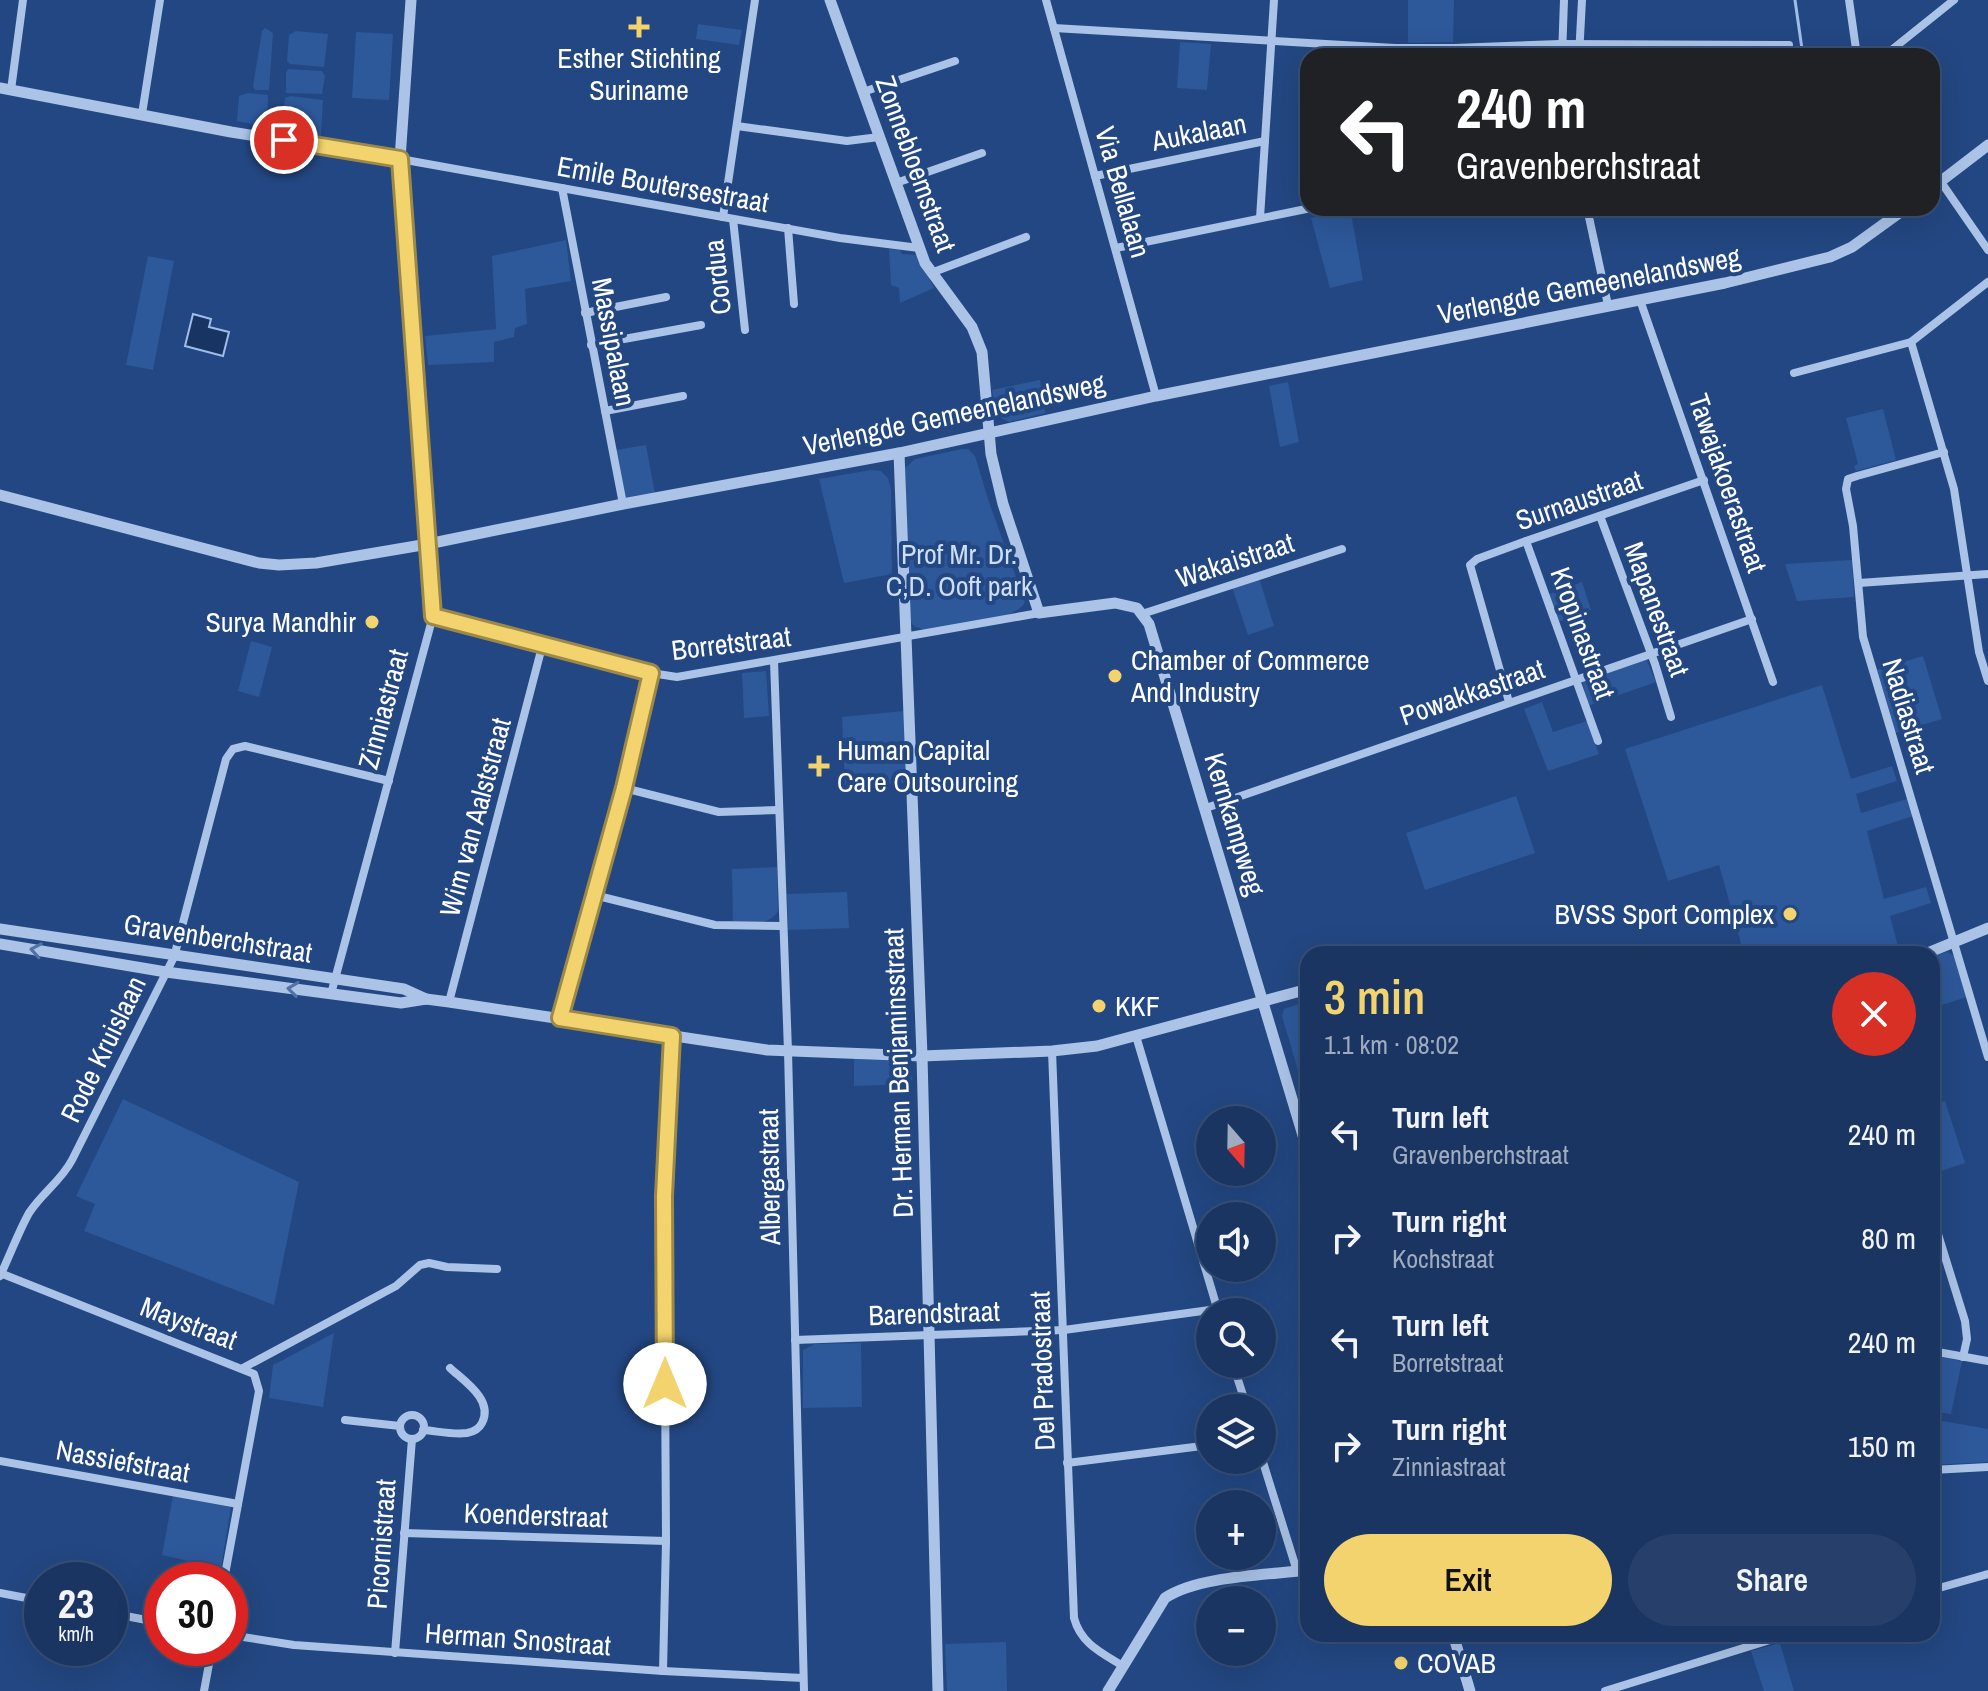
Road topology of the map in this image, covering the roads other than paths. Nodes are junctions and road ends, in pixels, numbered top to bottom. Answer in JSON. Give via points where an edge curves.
{"nodes":[{"id":1,"x":23,"y":0,"type":"edge"},
{"id":2,"x":160,"y":0,"type":"edge"},
{"id":3,"x":411,"y":0,"type":"edge"},
{"id":4,"x":755,"y":0,"type":"edge"},
{"id":5,"x":1046,"y":0,"type":"edge"},
{"id":6,"x":1274,"y":0,"type":"edge"},
{"id":7,"x":1564,"y":0,"type":"edge"},
{"id":8,"x":1582,"y":0,"type":"edge"},
{"id":9,"x":1849,"y":0,"type":"edge"},
{"id":10,"x":1954,"y":0,"type":"edge"},
{"id":11,"x":832,"y":1,"type":"edge"},
{"id":12,"x":1054,"y":28,"type":"junction"},
{"id":13,"x":1272,"y":40,"type":"junction"},
{"id":14,"x":1560,"y":44,"type":"junction"},
{"id":15,"x":1580,"y":44,"type":"junction"},
{"id":16,"x":1789,"y":45,"type":"dead end"},
{"id":17,"x":1561,"y":48,"type":"edge"},
{"id":18,"x":1580,"y":48,"type":"edge"},
{"id":19,"x":1856,"y":48,"type":"edge"},
{"id":20,"x":1894,"y":48,"type":"edge"},
{"id":21,"x":955,"y":61,"type":"dead end"},
{"id":22,"x":6,"y":89,"type":"edge"},
{"id":23,"x":863,"y":92,"type":"junction"},
{"id":24,"x":142,"y":114,"type":"junction"},
{"id":25,"x":737,"y":126,"type":"junction"},
{"id":26,"x":879,"y":137,"type":"junction"},
{"id":27,"x":1265,"y":141,"type":"junction"},
{"id":28,"x":1988,"y":145,"type":"edge"},
{"id":29,"x":982,"y":153,"type":"dead end"},
{"id":30,"x":400,"y":159,"type":"junction"},
{"id":31,"x":1095,"y":176,"type":"junction"},
{"id":32,"x":1940,"y":182,"type":"edge"},
{"id":33,"x":896,"y":183,"type":"junction"},
{"id":34,"x":562,"y":188,"type":"junction"},
{"id":35,"x":1940,"y":190,"type":"edge"},
{"id":36,"x":1300,"y":210,"type":"edge"},
{"id":37,"x":1589,"y":216,"type":"edge"},
{"id":38,"x":1895,"y":216,"type":"edge"},
{"id":39,"x":723,"y":217,"type":"junction"},
{"id":40,"x":1260,"y":218,"type":"junction"},
{"id":41,"x":733,"y":219,"type":"junction"},
{"id":42,"x":788,"y":228,"type":"junction"},
{"id":43,"x":1026,"y":237,"type":"dead end"},
{"id":44,"x":919,"y":248,"type":"junction"},
{"id":45,"x":1116,"y":248,"type":"junction"},
{"id":46,"x":1988,"y":250,"type":"edge"},
{"id":47,"x":931,"y":273,"type":"junction"},
{"id":48,"x":1988,"y":282,"type":"edge"},
{"id":49,"x":666,"y":297,"type":"dead end"},
{"id":50,"x":1640,"y":300,"type":"junction"},
{"id":51,"x":794,"y":304,"type":"dead end"},
{"id":52,"x":1608,"y":305,"type":"junction"},
{"id":53,"x":585,"y":313,"type":"junction"},
{"id":54,"x":701,"y":325,"type":"dead end"},
{"id":55,"x":745,"y":330,"type":"dead end"},
{"id":56,"x":1911,"y":342,"type":"junction"},
{"id":57,"x":591,"y":345,"type":"junction"},
{"id":58,"x":1794,"y":373,"type":"dead end"},
{"id":59,"x":683,"y":396,"type":"dead end"},
{"id":60,"x":1156,"y":396,"type":"junction"},
{"id":61,"x":605,"y":411,"type":"junction"},
{"id":62,"x":989,"y":434,"type":"junction"},
{"id":63,"x":1944,"y":452,"type":"junction"},
{"id":64,"x":899,"y":453,"type":"junction"},
{"id":65,"x":1704,"y":480,"type":"junction"},
{"id":66,"x":0,"y":495,"type":"edge"},
{"id":67,"x":623,"y":504,"type":"junction"},
{"id":68,"x":1600,"y":516,"type":"junction"},
{"id":69,"x":1526,"y":541,"type":"junction"},
{"id":70,"x":428,"y":544,"type":"junction"},
{"id":71,"x":1342,"y":549,"type":"dead end"},
{"id":72,"x":1988,"y":574,"type":"edge"},
{"id":73,"x":1966,"y":575,"type":"junction"},
{"id":74,"x":1859,"y":583,"type":"junction"},
{"id":75,"x":1039,"y":613,"type":"junction"},
{"id":76,"x":1142,"y":614,"type":"junction"},
{"id":77,"x":433,"y":616,"type":"junction"},
{"id":78,"x":1752,"y":619,"type":"junction"},
{"id":79,"x":906,"y":636,"type":"junction"},
{"id":80,"x":543,"y":643,"type":"junction"},
{"id":81,"x":1650,"y":653,"type":"junction"},
{"id":82,"x":774,"y":661,"type":"junction"},
{"id":83,"x":651,"y":673,"type":"junction"},
{"id":84,"x":1577,"y":679,"type":"junction"},
{"id":85,"x":1988,"y":681,"type":"edge"},
{"id":86,"x":1773,"y":682,"type":"dead end"},
{"id":87,"x":1509,"y":702,"type":"junction"},
{"id":88,"x":1671,"y":717,"type":"dead end"},
{"id":89,"x":1598,"y":741,"type":"dead end"},
{"id":90,"x":389,"y":781,"type":"junction"},
{"id":91,"x":624,"y":788,"type":"junction"},
{"id":92,"x":1206,"y":808,"type":"junction"},
{"id":93,"x":778,"y":810,"type":"junction"},
{"id":94,"x":594,"y":895,"type":"junction"},
{"id":95,"x":783,"y":926,"type":"junction"},
{"id":96,"x":1988,"y":928,"type":"edge"},
{"id":97,"x":0,"y":929,"type":"edge"},
{"id":98,"x":1954,"y":942,"type":"junction"},
{"id":99,"x":0,"y":944,"type":"edge"},
{"id":100,"x":1940,"y":948,"type":"edge"},
{"id":101,"x":174,"y":957,"type":"junction"},
{"id":102,"x":166,"y":972,"type":"junction"},
{"id":103,"x":335,"y":980,"type":"junction"},
{"id":104,"x":1300,"y":991,"type":"edge"},
{"id":105,"x":331,"y":994,"type":"junction"},
{"id":106,"x":426,"y":999,"type":"junction"},
{"id":107,"x":449,"y":1002,"type":"junction"},
{"id":108,"x":1262,"y":1002,"type":"junction"},
{"id":109,"x":560,"y":1018,"type":"junction"},
{"id":110,"x":672,"y":1036,"type":"junction"},
{"id":111,"x":1136,"y":1036,"type":"junction"},
{"id":112,"x":788,"y":1051,"type":"junction"},
{"id":113,"x":1052,"y":1051,"type":"junction"},
{"id":114,"x":922,"y":1056,"type":"junction"},
{"id":115,"x":1988,"y":1057,"type":"edge"},
{"id":116,"x":1300,"y":1126,"type":"edge"},
{"id":117,"x":1940,"y":1241,"type":"edge"},
{"id":118,"x":497,"y":1269,"type":"dead end"},
{"id":119,"x":0,"y":1274,"type":"edge"},
{"id":120,"x":1213,"y":1298,"type":"edge"},
{"id":121,"x":1196,"y":1314,"type":"edge"},
{"id":122,"x":1064,"y":1330,"type":"junction"},
{"id":123,"x":929,"y":1335,"type":"junction"},
{"id":124,"x":795,"y":1340,"type":"junction"},
{"id":125,"x":1940,"y":1353,"type":"edge"},
{"id":126,"x":1963,"y":1357,"type":"junction"},
{"id":127,"x":1988,"y":1361,"type":"edge"},
{"id":128,"x":243,"y":1368,"type":"junction"},
{"id":129,"x":450,"y":1368,"type":"dead end"},
{"id":130,"x":345,"y":1420,"type":"dead end"},
{"id":131,"x":400,"y":1426,"type":"junction"},
{"id":132,"x":423,"y":1430,"type":"junction"},
{"id":133,"x":412,"y":1439,"type":"junction"},
{"id":134,"x":1196,"y":1447,"type":"edge"},
{"id":135,"x":0,"y":1461,"type":"edge"},
{"id":136,"x":1067,"y":1463,"type":"junction"},
{"id":137,"x":1988,"y":1467,"type":"edge"},
{"id":138,"x":1940,"y":1470,"type":"edge"},
{"id":139,"x":1267,"y":1474,"type":"edge"},
{"id":140,"x":238,"y":1504,"type":"junction"},
{"id":141,"x":404,"y":1533,"type":"junction"},
{"id":142,"x":666,"y":1541,"type":"junction"},
{"id":143,"x":227,"y":1562,"type":"edge"},
{"id":144,"x":1300,"y":1565,"type":"edge"},
{"id":145,"x":1300,"y":1571,"type":"edge"},
{"id":146,"x":1988,"y":1574,"type":"edge"},
{"id":147,"x":1940,"y":1588,"type":"edge"},
{"id":148,"x":0,"y":1593,"type":"edge"},
{"id":149,"x":24,"y":1598,"type":"edge"},
{"id":150,"x":248,"y":1638,"type":"edge"},
{"id":151,"x":1455,"y":1642,"type":"edge"},
{"id":152,"x":1763,"y":1642,"type":"edge"},
{"id":153,"x":395,"y":1653,"type":"junction"},
{"id":154,"x":209,"y":1666,"type":"edge"},
{"id":155,"x":1123,"y":1666,"type":"junction"},
{"id":156,"x":663,"y":1671,"type":"junction"},
{"id":157,"x":803,"y":1678,"type":"junction"},
{"id":158,"x":204,"y":1691,"type":"edge"},
{"id":159,"x":804,"y":1691,"type":"edge"},
{"id":160,"x":938,"y":1691,"type":"edge"},
{"id":161,"x":1108,"y":1691,"type":"edge"},
{"id":162,"x":1470,"y":1691,"type":"edge"},
{"id":163,"x":1605,"y":1691,"type":"edge"}],
"edges":[{"from":1,"to":22,"type":"street"},
{"from":2,"to":24,"type":"street"},
{"from":3,"to":30,"type":"street","name":"Zinniastraat"},
{"from":4,"to":25,"type":"street"},
{"from":5,"to":12,"type":"street","name":"Via Bellalaan"},
{"from":6,"to":13,"type":"street"},
{"from":7,"to":14,"type":"street"},
{"from":8,"to":15,"type":"street"},
{"from":9,"to":19,"type":"street"},
{"from":10,"to":20,"type":"street"},
{"from":11,"to":23,"type":"street","name":"Zonnebloemstraat"},
{"from":12,"to":13,"type":"street"},
{"from":12,"to":31,"type":"street","name":"Via Bellalaan"},
{"from":13,"to":14,"type":"street","via":[[1395,48]]},
{"from":13,"to":27,"type":"street"},
{"from":14,"to":15,"type":"street"},
{"from":14,"to":17,"type":"street"},
{"from":15,"to":16,"type":"street"},
{"from":15,"to":18,"type":"street"},
{"from":21,"to":23,"type":"street"},
{"from":22,"to":24,"type":"street"},
{"from":23,"to":26,"type":"street","name":"Zonnebloemstraat"},
{"from":24,"to":30,"type":"street"},
{"from":25,"to":26,"type":"street","via":[[847,141]]},
{"from":25,"to":39,"type":"street"},
{"from":26,"to":33,"type":"street","name":"Zonnebloemstraat"},
{"from":27,"to":31,"type":"street","name":"Aukalaan"},
{"from":27,"to":40,"type":"street"},
{"from":28,"to":32,"type":"street"},
{"from":29,"to":33,"type":"street"},
{"from":30,"to":34,"type":"street","name":"Emile Boutersestraat"},
{"from":30,"to":70,"type":"street","name":"Zinniastraat"},
{"from":31,"to":45,"type":"street","name":"Via Bellalaan"},
{"from":33,"to":44,"type":"street","name":"Zonnebloemstraat"},
{"from":34,"to":39,"type":"street","name":"Emile Boutersestraat"},
{"from":34,"to":53,"type":"street","name":"Massipalaan"},
{"from":35,"to":46,"type":"street"},
{"from":36,"to":40,"type":"street"},
{"from":37,"to":52,"type":"street"},
{"from":38,"to":50,"type":"street","name":"Verlengde Gemeenelandsweg","via":[[1830,257]]},
{"from":39,"to":41,"type":"street","name":"Emile Boutersestraat"},
{"from":40,"to":45,"type":"street"},
{"from":41,"to":42,"type":"street","name":"Emile Boutersestraat"},
{"from":41,"to":55,"type":"street","name":"Cordua"},
{"from":42,"to":44,"type":"street","name":"Emile Boutersestraat"},
{"from":42,"to":51,"type":"street"},
{"from":43,"to":47,"type":"street"},
{"from":44,"to":47,"type":"street","name":"Zonnebloemstraat"},
{"from":45,"to":60,"type":"street","name":"Via Bellalaan"},
{"from":47,"to":62,"type":"street","name":"Zonnebloemstraat","via":[[972,327],[982,352]]},
{"from":48,"to":56,"type":"street"},
{"from":49,"to":53,"type":"street"},
{"from":50,"to":52,"type":"street","name":"Verlengde Gemeenelandsweg"},
{"from":50,"to":65,"type":"street","name":"Tawajakoerastraat"},
{"from":52,"to":60,"type":"street","name":"Verlengde Gemeenelandsweg"},
{"from":53,"to":57,"type":"street","name":"Massipalaan"},
{"from":54,"to":57,"type":"street"},
{"from":56,"to":58,"type":"street"},
{"from":56,"to":63,"type":"street"},
{"from":57,"to":61,"type":"street","name":"Massipalaan"},
{"from":59,"to":61,"type":"street"},
{"from":60,"to":62,"type":"street","name":"Verlengde Gemeenelandsweg"},
{"from":61,"to":67,"type":"street","name":"Massipalaan"},
{"from":62,"to":64,"type":"street","name":"Verlengde Gemeenelandsweg"},
{"from":62,"to":75,"type":"street","name":"Zonnebloemstraat","via":[[1003,504]]},
{"from":63,"to":73,"type":"street"},
{"from":63,"to":74,"type":"street","name":"Nadiastraat","via":[[1845,483]]},
{"from":64,"to":67,"type":"street","name":"Verlengde Gemeenelandsweg"},
{"from":64,"to":79,"type":"street","name":"Dr. Herman Benjaminsstraat"},
{"from":65,"to":68,"type":"street","name":"Surnaustraat"},
{"from":65,"to":78,"type":"street","name":"Tawajakoerastraat"},
{"from":66,"to":70,"type":"street","name":"Verlengde Gemeenelandsweg","via":[[259,563],[316,563]]},
{"from":67,"to":70,"type":"street","name":"Verlengde Gemeenelandsweg"},
{"from":68,"to":69,"type":"street","name":"Surnaustraat"},
{"from":68,"to":81,"type":"street","name":"Mapanestraat"},
{"from":69,"to":84,"type":"street","name":"Kropinastraat"},
{"from":69,"to":87,"type":"street","name":"Surnaustraat","via":[[1470,565]]},
{"from":70,"to":77,"type":"street","name":"Zinniastraat"},
{"from":71,"to":76,"type":"street","name":"Wakaistraat"},
{"from":72,"to":73,"type":"street"},
{"from":73,"to":74,"type":"street"},
{"from":73,"to":85,"type":"street"},
{"from":74,"to":98,"type":"street","name":"Nadiastraat","via":[[1863,637]]},
{"from":75,"to":76,"type":"street","via":[[1115,603]]},
{"from":75,"to":79,"type":"street","name":"Borretstraat"},
{"from":76,"to":92,"type":"street","name":"Kernkampweg"},
{"from":77,"to":80,"type":"street","name":"Borretstraat"},
{"from":77,"to":90,"type":"street","name":"Zinniastraat"},
{"from":78,"to":81,"type":"street","name":"Powakkastraat"},
{"from":78,"to":86,"type":"street","name":"Tawajakoerastraat"},
{"from":79,"to":82,"type":"street","name":"Borretstraat"},
{"from":79,"to":114,"type":"street","name":"Dr. Herman Benjaminsstraat"},
{"from":80,"to":83,"type":"street","name":"Borretstraat"},
{"from":80,"to":107,"type":"street","name":"Wim van Aalststraat"},
{"from":81,"to":84,"type":"street","name":"Powakkastraat"},
{"from":81,"to":88,"type":"street","name":"Mapanestraat"},
{"from":82,"to":83,"type":"street","name":"Borretstraat","via":[[677,677]]},
{"from":82,"to":93,"type":"street","name":"Albergastraat"},
{"from":83,"to":91,"type":"street"},
{"from":84,"to":87,"type":"street","name":"Powakkastraat"},
{"from":84,"to":89,"type":"street","name":"Kropinastraat"},
{"from":87,"to":92,"type":"street","name":"Powakkastraat"},
{"from":90,"to":101,"type":"street","name":"Rode Kruislaan","via":[[245,746],[233,749],[226,759]]},
{"from":90,"to":103,"type":"street","name":"Zinniastraat"},
{"from":91,"to":93,"type":"street","via":[[719,812]]},
{"from":91,"to":94,"type":"street"},
{"from":92,"to":108,"type":"street","name":"Kernkampweg"},
{"from":93,"to":95,"type":"street","name":"Albergastraat"},
{"from":94,"to":95,"type":"street","via":[[715,925]]},
{"from":94,"to":109,"type":"street"},
{"from":95,"to":112,"type":"street","name":"Albergastraat"},
{"from":96,"to":98,"type":"street"},
{"from":97,"to":101,"type":"street","name":"Gravenberchstraat"},
{"from":98,"to":100,"type":"street"},
{"from":98,"to":115,"type":"street","name":"Nadiastraat"},
{"from":102,"to":99,"type":"street","name":"Gravenberchstraat","one_way":true},
{"from":101,"to":102,"type":"street","name":"Rode Kruislaan"},
{"from":101,"to":103,"type":"street","name":"Gravenberchstraat"},
{"from":105,"to":102,"type":"street","name":"Gravenberchstraat","one_way":true},
{"from":102,"to":119,"type":"street","name":"Rode Kruislaan","via":[[63,1177],[29,1214]]},
{"from":103,"to":105,"type":"street","name":"Zinniastraat"},
{"from":103,"to":106,"type":"street","name":"Gravenberchstraat","via":[[404,989]]},
{"from":104,"to":108,"type":"street","name":"Gravenberchstraat"},
{"from":105,"to":106,"type":"street","name":"Gravenberchstraat","via":[[401,1003]]},
{"from":106,"to":107,"type":"street","name":"Gravenberchstraat"},
{"from":107,"to":109,"type":"street","name":"Gravenberchstraat"},
{"from":108,"to":111,"type":"street","name":"Gravenberchstraat"},
{"from":108,"to":116,"type":"street","name":"Kernkampweg"},
{"from":109,"to":110,"type":"street","name":"Gravenberchstraat"},
{"from":110,"to":112,"type":"street","name":"Gravenberchstraat"},
{"from":110,"to":142,"type":"street","via":[[664,1196]]},
{"from":111,"to":113,"type":"street","name":"Gravenberchstraat"},
{"from":111,"to":120,"type":"street"},
{"from":112,"to":114,"type":"street","name":"Gravenberchstraat"},
{"from":112,"to":124,"type":"street","name":"Albergastraat"},
{"from":113,"to":114,"type":"street","name":"Gravenberchstraat"},
{"from":113,"to":122,"type":"street","name":"Del Pradostraat"},
{"from":114,"to":123,"type":"street","name":"Dr. Herman Benjaminsstraat"},
{"from":117,"to":126,"type":"street","via":[[1967,1330]]},
{"from":118,"to":128,"type":"street","via":[[420,1265],[396,1286]]},
{"from":119,"to":128,"type":"street","name":"Maystraat"},
{"from":121,"to":122,"type":"street","name":"Barendstraat"},
{"from":122,"to":123,"type":"street","name":"Barendstraat"},
{"from":122,"to":136,"type":"street","name":"Del Pradostraat"},
{"from":123,"to":124,"type":"street","name":"Barendstraat"},
{"from":123,"to":160,"type":"street","name":"Dr. Herman Benjaminsstraat"},
{"from":124,"to":157,"type":"street","name":"Albergastraat"},
{"from":125,"to":126,"type":"street"},
{"from":126,"to":127,"type":"street"},
{"from":128,"to":140,"type":"street","name":"Maystraat","via":[[254,1374],[259,1391]]},
{"from":129,"to":132,"type":"street","via":[[483,1401],[482,1423],[464,1433]]},
{"from":130,"to":131,"type":"street"},
{"from":131,"to":132,"type":"street","via":[[413,1416]]},
{"from":131,"to":133,"type":"street"},
{"from":132,"to":133,"type":"street"},
{"from":133,"to":141,"type":"street","name":"Picornistraat"},
{"from":134,"to":136,"type":"street"},
{"from":135,"to":140,"type":"street","name":"Nassiefstraat"},
{"from":136,"to":155,"type":"street","name":"Del Pradostraat","via":[[1078,1634]]},
{"from":137,"to":138,"type":"street"},
{"from":139,"to":144,"type":"street"},
{"from":140,"to":143,"type":"street","name":"Maystraat"},
{"from":141,"to":142,"type":"street","name":"Koenderstraat"},
{"from":141,"to":153,"type":"street","name":"Picornistraat"},
{"from":142,"to":156,"type":"street"},
{"from":145,"to":155,"type":"street","via":[[1176,1590],[1165,1598]]},
{"from":146,"to":147,"type":"street"},
{"from":148,"to":149,"type":"street"},
{"from":150,"to":153,"type":"street","name":"Herman Snostraat"},
{"from":151,"to":162,"type":"street"},
{"from":152,"to":163,"type":"street"},
{"from":153,"to":156,"type":"street","name":"Herman Snostraat"},
{"from":154,"to":158,"type":"street"},
{"from":155,"to":161,"type":"street"},
{"from":156,"to":157,"type":"street","name":"Herman Snostraat"},
{"from":157,"to":159,"type":"street","name":"Albergastraat"}]}
